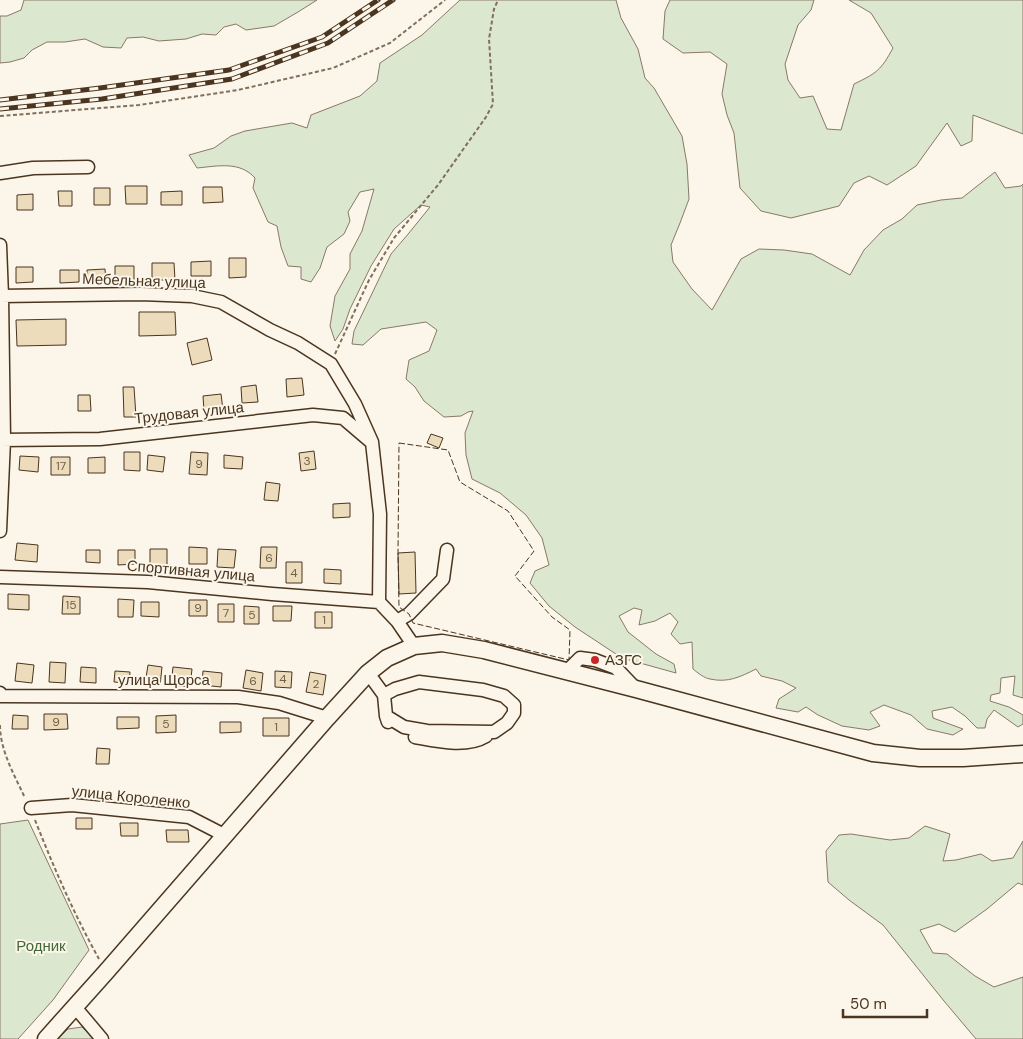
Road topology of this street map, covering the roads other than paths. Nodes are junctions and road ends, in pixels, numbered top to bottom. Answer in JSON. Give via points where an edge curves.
{"nodes":[{"id":1,"x":88,"y":167,"type":"dead end"},
{"id":2,"x":0,"y":173,"type":"edge"},
{"id":3,"x":0,"y":244,"type":"edge"},
{"id":4,"x":1,"y":296,"type":"edge"},
{"id":5,"x":2,"y":440,"type":"edge"},
{"id":6,"x":372,"y":442,"type":"junction"},
{"id":7,"x":0,"y":531,"type":"edge"},
{"id":8,"x":447,"y":550,"type":"dead end"},
{"id":9,"x":0,"y":577,"type":"edge"},
{"id":10,"x":379,"y":602,"type":"junction"},
{"id":11,"x":397,"y":621,"type":"junction"},
{"id":12,"x":414,"y":646,"type":"junction"},
{"id":13,"x":368,"y":673,"type":"junction"},
{"id":14,"x":0,"y":693,"type":"edge"},
{"id":15,"x":384,"y":694,"type":"junction"},
{"id":16,"x":327,"y":718,"type":"junction"},
{"id":17,"x":1023,"y":754,"type":"edge"},
{"id":18,"x":30,"y":808,"type":"road end"},
{"id":19,"x":224,"y":835,"type":"junction"},
{"id":20,"x":75,"y":1007,"type":"junction"},
{"id":21,"x":46,"y":1039,"type":"edge"},
{"id":22,"x":102,"y":1039,"type":"edge"}],
"edges":[{"from":1,"to":2,"type":"street","via":[[33,168]]},
{"from":3,"to":4,"type":"street"},
{"from":4,"to":5,"type":"street"},
{"from":4,"to":6,"type":"street","name":"Мебельная улица","via":[[141,294],[192,296],[221,302],[331,364],[355,404]]},
{"from":5,"to":6,"type":"street","name":"Трудовая улица","via":[[100,439],[313,415],[343,418]]},
{"from":5,"to":7,"type":"street"},
{"from":6,"to":10,"type":"street","via":[[380,514]]},
{"from":8,"to":11,"type":"street","via":[[443,579],[409,614]]},
{"from":9,"to":10,"type":"street","name":"Спортивная улица","via":[[148,582]]},
{"from":10,"to":11,"type":"street"},
{"from":11,"to":12,"type":"street"},
{"from":12,"to":13,"type":"main road","via":[[387,658]]},
{"from":12,"to":17,"type":"main road","via":[[442,643],[484,650],[873,753],[920,758]]},
{"from":13,"to":15,"type":"street"},
{"from":13,"to":16,"type":"main road"},
{"from":14,"to":16,"type":"street","name":"улица Щорса","via":[[2,696],[238,697],[279,703]]},
{"from":15,"to":15,"type":"street","via":[[419,682],[483,690],[504,696],[514,705],[514,713],[494,732],[427,731],[404,726],[386,716]]},
{"from":16,"to":19,"type":"main road"},
{"from":18,"to":19,"type":"street","name":"улица Короленко","via":[[72,806],[189,816]]},
{"from":19,"to":20,"type":"main road"},
{"from":20,"to":21,"type":"main road"},
{"from":20,"to":22,"type":"street"}]}
